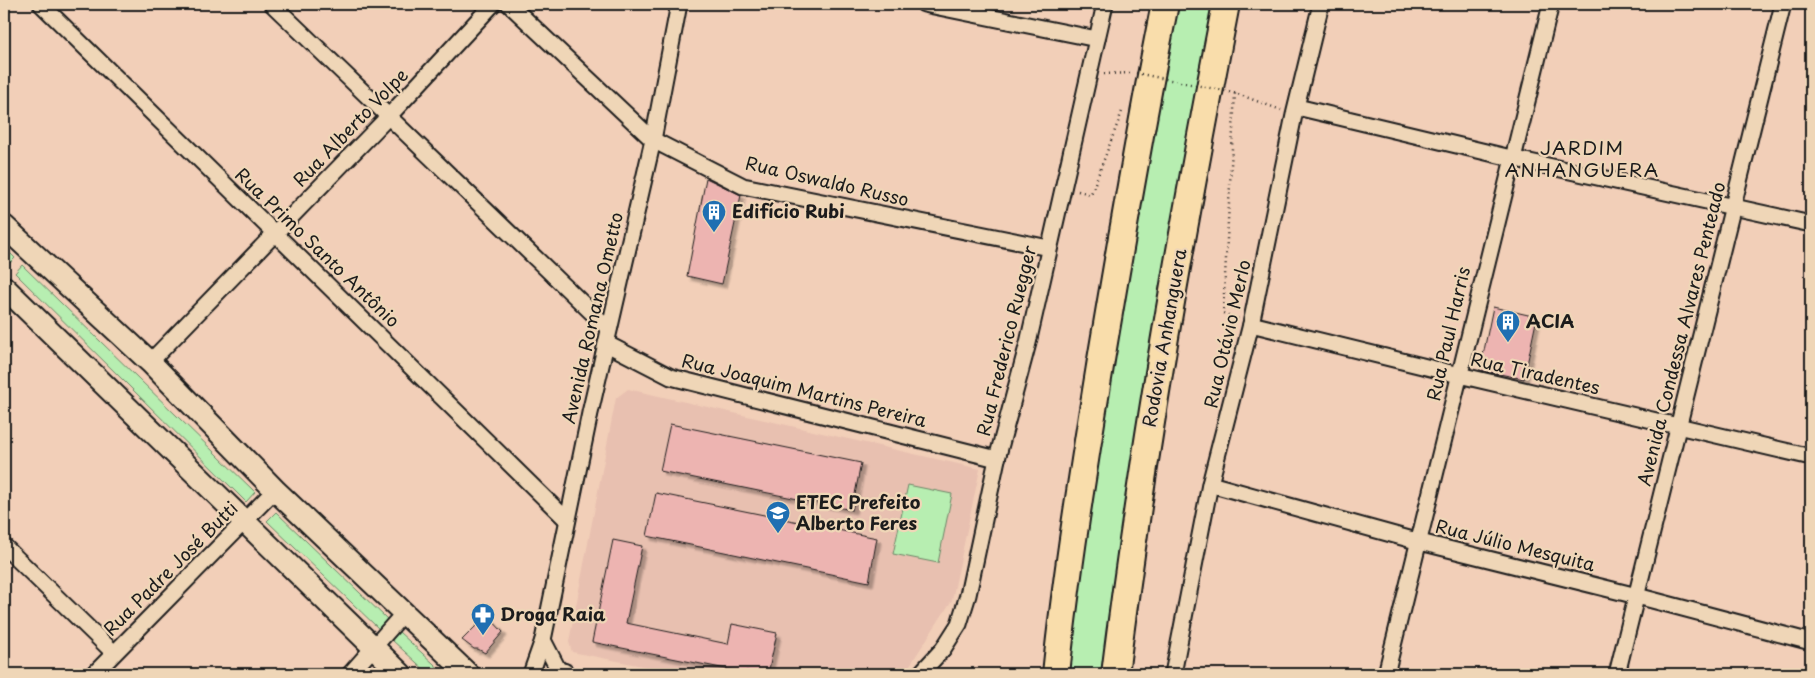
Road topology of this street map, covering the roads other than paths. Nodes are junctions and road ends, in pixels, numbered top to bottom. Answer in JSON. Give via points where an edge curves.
{"nodes":[{"id":1,"x":41,"y":4,"type":"edge"},
{"id":2,"x":272,"y":4,"type":"edge"},
{"id":3,"x":493,"y":4,"type":"edge"},
{"id":4,"x":509,"y":4,"type":"edge"},
{"id":5,"x":679,"y":4,"type":"edge"},
{"id":6,"x":924,"y":4,"type":"edge"},
{"id":7,"x":1105,"y":4,"type":"edge"},
{"id":8,"x":1165,"y":4,"type":"edge"},
{"id":9,"x":1226,"y":4,"type":"edge"},
{"id":10,"x":1321,"y":4,"type":"edge"},
{"id":11,"x":1551,"y":4,"type":"edge"},
{"id":12,"x":1783,"y":4,"type":"edge"},
{"id":13,"x":1097,"y":38,"type":"junction"},
{"id":14,"x":1296,"y":111,"type":"junction"},
{"id":15,"x":389,"y":116,"type":"junction"},
{"id":16,"x":653,"y":140,"type":"junction"},
{"id":17,"x":1511,"y":158,"type":"junction"},
{"id":18,"x":1733,"y":207,"type":"junction"},
{"id":19,"x":1811,"y":224,"type":"edge"},
{"id":20,"x":4,"y":226,"type":"edge"},
{"id":21,"x":276,"y":234,"type":"junction"},
{"id":22,"x":1048,"y":248,"type":"junction"},
{"id":23,"x":4,"y":287,"type":"edge"},
{"id":24,"x":1251,"y":324,"type":"junction"},
{"id":25,"x":609,"y":328,"type":"junction"},
{"id":26,"x":607,"y":344,"type":"junction"},
{"id":27,"x":150,"y":362,"type":"junction"},
{"id":28,"x":1459,"y":375,"type":"junction"},
{"id":29,"x":1678,"y":426,"type":"junction"},
{"id":30,"x":1811,"y":457,"type":"edge"},
{"id":31,"x":997,"y":459,"type":"junction"},
{"id":32,"x":1210,"y":484,"type":"junction"},
{"id":33,"x":275,"y":490,"type":"junction"},
{"id":34,"x":567,"y":520,"type":"junction"},
{"id":35,"x":244,"y":522,"type":"junction"},
{"id":36,"x":1420,"y":542,"type":"junction"},
{"id":37,"x":4,"y":546,"type":"edge"},
{"id":38,"x":1637,"y":596,"type":"junction"},
{"id":39,"x":404,"y":613,"type":"junction"},
{"id":40,"x":543,"y":640,"type":"junction"},
{"id":41,"x":1811,"y":642,"type":"edge"},
{"id":42,"x":373,"y":648,"type":"junction"},
{"id":43,"x":114,"y":653,"type":"junction"},
{"id":44,"x":94,"y":674,"type":"edge"},
{"id":45,"x":350,"y":674,"type":"edge"},
{"id":46,"x":401,"y":674,"type":"edge"},
{"id":47,"x":468,"y":674,"type":"edge"},
{"id":48,"x":531,"y":674,"type":"edge"},
{"id":49,"x":560,"y":674,"type":"edge"},
{"id":50,"x":920,"y":674,"type":"edge"},
{"id":51,"x":1056,"y":674,"type":"edge"},
{"id":52,"x":1116,"y":674,"type":"edge"},
{"id":53,"x":1173,"y":674,"type":"edge"},
{"id":54,"x":1386,"y":674,"type":"edge"},
{"id":55,"x":1617,"y":674,"type":"edge"}],
"edges":[{"from":1,"to":21,"type":"street","name":"Rua Primo Santo Antônio"},
{"from":2,"to":15,"type":"street"},
{"from":3,"to":15,"type":"street","name":"Rua Alberto Volpe"},
{"from":4,"to":16,"type":"street","name":"Rua Oswaldo Russo"},
{"from":5,"to":16,"type":"street","name":"Avenida Romana Ometto"},
{"from":6,"to":13,"type":"street"},
{"from":7,"to":13,"type":"street","name":"Rua Frederico Ruegger"},
{"from":8,"to":51,"type":"highway","via":[[1083,473]]},
{"from":9,"to":52,"type":"highway","name":"Rodovia Anhanguera","via":[[1140,483]]},
{"from":10,"to":14,"type":"street","name":"Rua Otávio Merlo"},
{"from":11,"to":17,"type":"street","name":"Rua Paul Harris"},
{"from":12,"to":18,"type":"street","name":"Avenida Condessa Alvares Penteado"},
{"from":13,"to":22,"type":"street","name":"Rua Frederico Ruegger"},
{"from":14,"to":17,"type":"street"},
{"from":14,"to":24,"type":"street","name":"Rua Otávio Merlo"},
{"from":15,"to":21,"type":"street","name":"Rua Alberto Volpe"},
{"from":15,"to":25,"type":"street"},
{"from":16,"to":22,"type":"street","name":"Rua Oswaldo Russo","via":[[743,186]]},
{"from":16,"to":25,"type":"street","name":"Avenida Romana Ometto"},
{"from":17,"to":18,"type":"street"},
{"from":17,"to":28,"type":"street","name":"Rua Paul Harris"},
{"from":18,"to":19,"type":"street"},
{"from":18,"to":29,"type":"street","name":"Avenida Condessa Alvares Penteado"},
{"from":20,"to":27,"type":"street"},
{"from":21,"to":27,"type":"street","name":"Rua Alberto Volpe"},
{"from":21,"to":34,"type":"street","name":"Rua Primo Santo Antônio"},
{"from":22,"to":31,"type":"street","name":"Rua Frederico Ruegger","via":[[1028,343]]},
{"from":23,"to":35,"type":"street"},
{"from":24,"to":28,"type":"street","name":"Rua Tiradentes"},
{"from":24,"to":32,"type":"street","name":"Rua Otávio Merlo"},
{"from":25,"to":26,"type":"street","name":"Avenida Romana Ometto"},
{"from":26,"to":31,"type":"street","name":"Rua Joaquim Martins Pereira","via":[[671,377]]},
{"from":26,"to":34,"type":"street","name":"Avenida Romana Ometto"},
{"from":27,"to":33,"type":"street"},
{"from":28,"to":29,"type":"street","name":"Rua Tiradentes"},
{"from":28,"to":36,"type":"street","name":"Rua Paul Harris"},
{"from":29,"to":30,"type":"street","name":"Rua Tiradentes"},
{"from":29,"to":38,"type":"street","name":"Avenida Condessa Alvares Penteado"},
{"from":31,"to":50,"type":"street","name":"Rua Frederico Ruegger","via":[[959,624],[944,649]]},
{"from":32,"to":36,"type":"street","name":"Rua Júlio Mesquita"},
{"from":32,"to":53,"type":"street","name":"Rua Otávio Merlo"},
{"from":33,"to":35,"type":"street","name":"Rua Padre José Butti"},
{"from":33,"to":39,"type":"street"},
{"from":34,"to":40,"type":"street","name":"Avenida Romana Ometto"},
{"from":35,"to":42,"type":"street"},
{"from":35,"to":43,"type":"street","name":"Rua Padre José Butti"},
{"from":36,"to":38,"type":"street","name":"Rua Júlio Mesquita"},
{"from":36,"to":54,"type":"street","name":"Rua Paul Harris"},
{"from":37,"to":43,"type":"street"},
{"from":38,"to":41,"type":"street","name":"Rua Júlio Mesquita"},
{"from":38,"to":55,"type":"street","name":"Avenida Condessa Alvares Penteado"},
{"from":39,"to":42,"type":"street"},
{"from":39,"to":47,"type":"street"},
{"from":40,"to":48,"type":"street","name":"Avenida Romana Ometto"},
{"from":40,"to":49,"type":"street"},
{"from":42,"to":45,"type":"street"},
{"from":42,"to":46,"type":"street"},
{"from":43,"to":44,"type":"street","name":"Rua Padre José Butti"}]}
